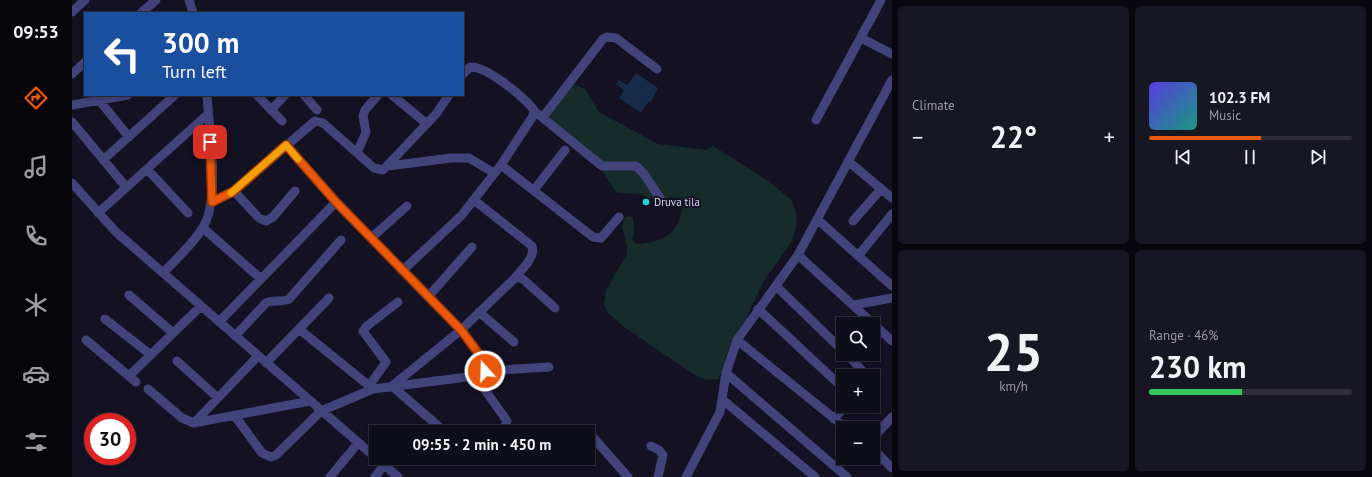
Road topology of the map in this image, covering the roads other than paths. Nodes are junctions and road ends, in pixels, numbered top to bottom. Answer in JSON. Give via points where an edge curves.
{"nodes":[{"id":1,"x":85,"y":0,"type":"edge"},
{"id":2,"x":156,"y":0,"type":"edge"},
{"id":3,"x":881,"y":0,"type":"edge"},
{"id":4,"x":72,"y":12,"type":"edge"},
{"id":5,"x":142,"y":12,"type":"edge"},
{"id":6,"x":861,"y":38,"type":"junction"},
{"id":7,"x":892,"y":54,"type":"edge"},
{"id":8,"x":84,"y":63,"type":"edge"},
{"id":9,"x":657,"y":69,"type":"dead end"},
{"id":10,"x":464,"y":73,"type":"edge"},
{"id":11,"x":72,"y":74,"type":"edge"},
{"id":12,"x":892,"y":80,"type":"edge"},
{"id":13,"x":122,"y":96,"type":"edge"},
{"id":14,"x":174,"y":96,"type":"edge"},
{"id":15,"x":207,"y":96,"type":"edge"},
{"id":16,"x":258,"y":96,"type":"edge"},
{"id":17,"x":284,"y":96,"type":"edge"},
{"id":18,"x":305,"y":96,"type":"edge"},
{"id":19,"x":377,"y":96,"type":"edge"},
{"id":20,"x":393,"y":96,"type":"edge"},
{"id":21,"x":448,"y":96,"type":"edge"},
{"id":22,"x":99,"y":100,"type":"junction"},
{"id":23,"x":72,"y":105,"type":"edge"},
{"id":24,"x":271,"y":110,"type":"junction"},
{"id":25,"x":317,"y":110,"type":"dead end"},
{"id":26,"x":534,"y":110,"type":"junction"},
{"id":27,"x":208,"y":114,"type":"junction"},
{"id":28,"x":542,"y":117,"type":"junction"},
{"id":29,"x":816,"y":120,"type":"dead end"},
{"id":30,"x":282,"y":121,"type":"dead end"},
{"id":31,"x":72,"y":122,"type":"edge"},
{"id":32,"x":427,"y":124,"type":"junction"},
{"id":33,"x":129,"y":137,"type":"junction"},
{"id":34,"x":286,"y":145,"type":"junction"},
{"id":35,"x":565,"y":150,"type":"dead end"},
{"id":36,"x":357,"y":153,"type":"junction"},
{"id":37,"x":103,"y":160,"type":"junction"},
{"id":38,"x":848,"y":161,"type":"junction"},
{"id":39,"x":501,"y":165,"type":"junction"},
{"id":40,"x":388,"y":166,"type":"junction"},
{"id":41,"x":147,"y":168,"type":"junction"},
{"id":42,"x":494,"y":173,"type":"junction"},
{"id":43,"x":72,"y":183,"type":"edge"},
{"id":44,"x":126,"y":187,"type":"junction"},
{"id":45,"x":881,"y":189,"type":"junction"},
{"id":46,"x":534,"y":190,"type":"junction"},
{"id":47,"x":234,"y":191,"type":"junction"},
{"id":48,"x":295,"y":191,"type":"dead end"},
{"id":49,"x":660,"y":198,"type":"dead end"},
{"id":50,"x":892,"y":198,"type":"edge"},
{"id":51,"x":474,"y":200,"type":"junction"},
{"id":52,"x":212,"y":202,"type":"junction"},
{"id":53,"x":336,"y":202,"type":"junction"},
{"id":54,"x":408,"y":206,"type":"dead end"},
{"id":55,"x":98,"y":213,"type":"junction"},
{"id":56,"x":188,"y":213,"type":"dead end"},
{"id":57,"x":892,"y":214,"type":"edge"},
{"id":58,"x":619,"y":218,"type":"dead end"},
{"id":59,"x":817,"y":219,"type":"junction"},
{"id":60,"x":853,"y":221,"type":"dead end"},
{"id":61,"x":203,"y":228,"type":"junction"},
{"id":62,"x":371,"y":238,"type":"junction"},
{"id":63,"x":341,"y":240,"type":"dead end"},
{"id":64,"x":472,"y":247,"type":"dead end"},
{"id":65,"x":798,"y":255,"type":"junction"},
{"id":66,"x":858,"y":256,"type":"junction"},
{"id":67,"x":402,"y":271,"type":"junction"},
{"id":68,"x":163,"y":273,"type":"junction"},
{"id":69,"x":260,"y":278,"type":"junction"},
{"id":70,"x":514,"y":279,"type":"junction"},
{"id":71,"x":776,"y":286,"type":"junction"},
{"id":72,"x":892,"y":286,"type":"edge"},
{"id":73,"x":129,"y":295,"type":"dead end"},
{"id":74,"x":428,"y":297,"type":"junction"},
{"id":75,"x":329,"y":298,"type":"dead end"},
{"id":76,"x":892,"y":298,"type":"edge"},
{"id":77,"x":398,"y":302,"type":"dead end"},
{"id":78,"x":854,"y":305,"type":"junction"},
{"id":79,"x":201,"y":306,"type":"junction"},
{"id":80,"x":555,"y":308,"type":"dead end"},
{"id":81,"x":758,"y":309,"type":"junction"},
{"id":82,"x":479,"y":312,"type":"junction"},
{"id":83,"x":105,"y":319,"type":"dead end"},
{"id":84,"x":219,"y":322,"type":"junction"},
{"id":85,"x":299,"y":329,"type":"junction"},
{"id":86,"x":461,"y":330,"type":"junction"},
{"id":87,"x":173,"y":332,"type":"junction"},
{"id":88,"x":235,"y":336,"type":"junction"},
{"id":89,"x":86,"y":340,"type":"dead end"},
{"id":90,"x":737,"y":340,"type":"junction"},
{"id":91,"x":892,"y":341,"type":"edge"},
{"id":92,"x":514,"y":342,"type":"dead end"},
{"id":93,"x":836,"y":343,"type":"edge"},
{"id":94,"x":151,"y":355,"type":"junction"},
{"id":95,"x":258,"y":356,"type":"junction"},
{"id":96,"x":177,"y":361,"type":"dead end"},
{"id":97,"x":854,"y":361,"type":"edge"},
{"id":98,"x":266,"y":363,"type":"junction"},
{"id":99,"x":549,"y":367,"type":"dead end"},
{"id":100,"x":861,"y":369,"type":"edge"},
{"id":101,"x":485,"y":371,"type":"junction"},
{"id":102,"x":726,"y":373,"type":"junction"},
{"id":103,"x":475,"y":376,"type":"junction"},
{"id":104,"x":836,"y":381,"type":"edge"},
{"id":105,"x":392,"y":386,"type":"junction"},
{"id":106,"x":371,"y":388,"type":"junction"},
{"id":107,"x":148,"y":389,"type":"dead end"},
{"id":108,"x":218,"y":398,"type":"junction"},
{"id":109,"x":723,"y":400,"type":"junction"},
{"id":110,"x":310,"y":401,"type":"junction"},
{"id":111,"x":321,"y":411,"type":"junction"},
{"id":112,"x":839,"y":413,"type":"edge"},
{"id":113,"x":235,"y":416,"type":"junction"},
{"id":114,"x":892,"y":417,"type":"edge"},
{"id":115,"x":834,"y":419,"type":"junction"},
{"id":116,"x":837,"y":421,"type":"edge"},
{"id":117,"x":194,"y":423,"type":"junction"},
{"id":118,"x":437,"y":425,"type":"edge"},
{"id":119,"x":505,"y":425,"type":"edge"},
{"id":120,"x":880,"y":430,"type":"edge"},
{"id":121,"x":595,"y":440,"type":"edge"},
{"id":122,"x":358,"y":443,"type":"junction"},
{"id":123,"x":651,"y":446,"type":"dead end"},
{"id":124,"x":880,"y":456,"type":"edge"},
{"id":125,"x":383,"y":466,"type":"junction"},
{"id":126,"x":892,"y":468,"type":"edge"},
{"id":127,"x":892,"y":472,"type":"edge"},
{"id":128,"x":330,"y":477,"type":"edge"},
{"id":129,"x":375,"y":477,"type":"edge"},
{"id":130,"x":398,"y":477,"type":"edge"},
{"id":131,"x":628,"y":477,"type":"edge"},
{"id":132,"x":658,"y":477,"type":"edge"},
{"id":133,"x":686,"y":477,"type":"edge"},
{"id":134,"x":815,"y":477,"type":"edge"},
{"id":135,"x":847,"y":477,"type":"edge"},
{"id":136,"x":888,"y":477,"type":"edge"}],
"edges":[{"from":1,"to":4,"type":"street"},
{"from":2,"to":5,"type":"street"},
{"from":3,"to":6,"type":"street"},
{"from":6,"to":7,"type":"street"},
{"from":6,"to":29,"type":"street"},
{"from":8,"to":11,"type":"street"},
{"from":9,"to":28,"type":"street","via":[[616,38],[607,37]]},
{"from":10,"to":26,"type":"street","via":[[470,66],[480,68],[504,84]]},
{"from":12,"to":38,"type":"street"},
{"from":13,"to":22,"type":"street"},
{"from":14,"to":33,"type":"street"},
{"from":15,"to":27,"type":"street"},
{"from":16,"to":24,"type":"street"},
{"from":17,"to":24,"type":"street"},
{"from":18,"to":25,"type":"street"},
{"from":19,"to":36,"type":"street","via":[[365,110],[363,116],[366,132]]},
{"from":20,"to":32,"type":"street"},
{"from":21,"to":32,"type":"street"},
{"from":22,"to":23,"type":"street"},
{"from":22,"to":33,"type":"street"},
{"from":24,"to":30,"type":"street"},
{"from":26,"to":28,"type":"street"},
{"from":26,"to":39,"type":"street","via":[[531,120]]},
{"from":27,"to":41,"type":"street"},
{"from":27,"to":52,"type":"street"},
{"from":28,"to":49,"type":"street","via":[[602,166],[632,166],[640,169]]},
{"from":31,"to":37,"type":"street"},
{"from":32,"to":40,"type":"street"},
{"from":33,"to":37,"type":"street"},
{"from":34,"to":36,"type":"street","via":[[312,123],[319,121]]},
{"from":34,"to":47,"type":"street"},
{"from":34,"to":53,"type":"street"},
{"from":35,"to":46,"type":"street"},
{"from":36,"to":40,"type":"street","via":[[374,168],[379,170]]},
{"from":37,"to":44,"type":"street"},
{"from":38,"to":45,"type":"street"},
{"from":38,"to":59,"type":"street"},
{"from":39,"to":42,"type":"street"},
{"from":39,"to":46,"type":"street"},
{"from":40,"to":42,"type":"street","via":[[469,158]]},
{"from":41,"to":44,"type":"street"},
{"from":41,"to":56,"type":"street"},
{"from":42,"to":51,"type":"street"},
{"from":43,"to":55,"type":"street"},
{"from":44,"to":55,"type":"street"},
{"from":45,"to":50,"type":"street"},
{"from":45,"to":60,"type":"street"},
{"from":46,"to":58,"type":"street","via":[[597,239],[604,236]]},
{"from":47,"to":48,"type":"street","via":[[259,218],[266,221],[273,217]]},
{"from":47,"to":52,"type":"street"},
{"from":51,"to":67,"type":"street","via":[[461,216]]},
{"from":51,"to":70,"type":"street","via":[[534,249],[532,257]]},
{"from":52,"to":61,"type":"street"},
{"from":53,"to":62,"type":"street"},
{"from":53,"to":69,"type":"street"},
{"from":54,"to":62,"type":"street"},
{"from":55,"to":68,"type":"street"},
{"from":57,"to":66,"type":"street"},
{"from":59,"to":65,"type":"street"},
{"from":59,"to":66,"type":"street"},
{"from":61,"to":68,"type":"street"},
{"from":61,"to":69,"type":"street"},
{"from":62,"to":67,"type":"street"},
{"from":63,"to":88,"type":"street","via":[[288,299],[270,301]]},
{"from":64,"to":74,"type":"street"},
{"from":65,"to":71,"type":"street"},
{"from":65,"to":78,"type":"street"},
{"from":66,"to":72,"type":"street"},
{"from":67,"to":74,"type":"street"},
{"from":68,"to":79,"type":"street"},
{"from":69,"to":84,"type":"street"},
{"from":70,"to":80,"type":"street","via":[[524,280]]},
{"from":70,"to":82,"type":"street"},
{"from":71,"to":81,"type":"street"},
{"from":71,"to":93,"type":"street"},
{"from":73,"to":87,"type":"street"},
{"from":74,"to":86,"type":"street"},
{"from":75,"to":85,"type":"street"},
{"from":76,"to":78,"type":"street"},
{"from":77,"to":106,"type":"street","via":[[363,331],[386,362]]},
{"from":78,"to":91,"type":"street"},
{"from":79,"to":84,"type":"street"},
{"from":79,"to":87,"type":"street"},
{"from":81,"to":90,"type":"street"},
{"from":81,"to":104,"type":"street"},
{"from":82,"to":86,"type":"street"},
{"from":82,"to":92,"type":"street"},
{"from":83,"to":94,"type":"street"},
{"from":84,"to":88,"type":"street"},
{"from":85,"to":98,"type":"street"},
{"from":85,"to":106,"type":"street"},
{"from":86,"to":101,"type":"street","via":[[482,358]]},
{"from":86,"to":105,"type":"street"},
{"from":87,"to":94,"type":"street"},
{"from":88,"to":95,"type":"street"},
{"from":89,"to":94,"type":"street","via":[[132,379]]},
{"from":90,"to":102,"type":"street"},
{"from":90,"to":115,"type":"street"},
{"from":95,"to":98,"type":"street"},
{"from":95,"to":108,"type":"street"},
{"from":96,"to":108,"type":"street"},
{"from":97,"to":100,"type":"street"},
{"from":98,"to":110,"type":"street"},
{"from":99,"to":101,"type":"street"},
{"from":101,"to":103,"type":"street"},
{"from":102,"to":109,"type":"street"},
{"from":102,"to":135,"type":"street"},
{"from":103,"to":105,"type":"street"},
{"from":103,"to":119,"type":"street","via":[[507,421]]},
{"from":105,"to":106,"type":"street"},
{"from":105,"to":118,"type":"street"},
{"from":106,"to":111,"type":"street"},
{"from":107,"to":117,"type":"street","via":[[182,418]]},
{"from":108,"to":117,"type":"street"},
{"from":109,"to":133,"type":"street","via":[[716,421]]},
{"from":109,"to":134,"type":"street"},
{"from":110,"to":111,"type":"street"},
{"from":110,"to":113,"type":"street"},
{"from":111,"to":113,"type":"street","via":[[271,457],[262,453]]},
{"from":111,"to":122,"type":"street"},
{"from":112,"to":115,"type":"street"},
{"from":113,"to":117,"type":"street"},
{"from":114,"to":120,"type":"street"},
{"from":115,"to":116,"type":"street"},
{"from":121,"to":131,"type":"street"},
{"from":122,"to":125,"type":"street"},
{"from":122,"to":128,"type":"street"},
{"from":123,"to":132,"type":"street","via":[[659,450],[663,456]]},
{"from":124,"to":126,"type":"street"},
{"from":125,"to":129,"type":"street"},
{"from":125,"to":130,"type":"street"},
{"from":127,"to":136,"type":"street"}]}
